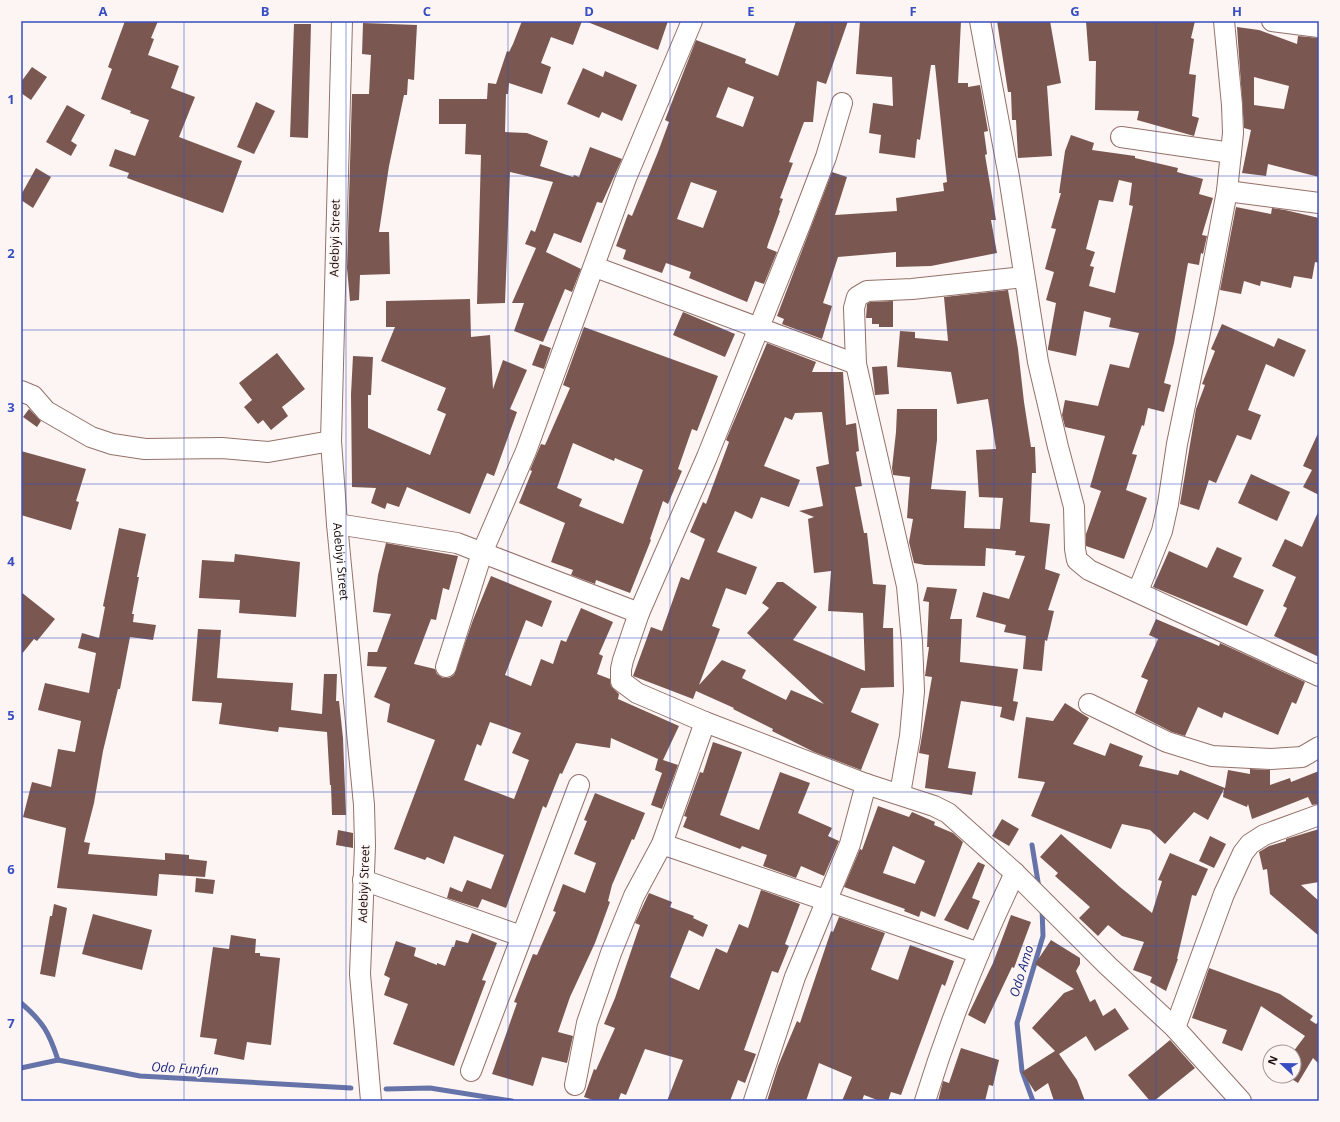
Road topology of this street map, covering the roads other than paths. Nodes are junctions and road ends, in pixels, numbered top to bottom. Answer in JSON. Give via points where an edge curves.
{"nodes":[{"id":1,"x":342,"y":21,"type":"edge"},
{"id":2,"x":692,"y":21,"type":"edge"},
{"id":3,"x":980,"y":21,"type":"edge"},
{"id":4,"x":1224,"y":21,"type":"edge"},
{"id":5,"x":1272,"y":21,"type":"edge"},
{"id":6,"x":1319,"y":27,"type":"edge"},
{"id":7,"x":842,"y":103,"type":"dead end"},
{"id":8,"x":1121,"y":136,"type":"dead end"},
{"id":9,"x":1231,"y":153,"type":"junction"},
{"id":10,"x":1227,"y":191,"type":"junction"},
{"id":11,"x":1319,"y":203,"type":"edge"},
{"id":12,"x":595,"y":267,"type":"junction"},
{"id":13,"x":1024,"y":277,"type":"junction"},
{"id":14,"x":759,"y":327,"type":"junction"},
{"id":15,"x":856,"y":364,"type":"junction"},
{"id":16,"x":21,"y":391,"type":"edge"},
{"id":17,"x":331,"y":440,"type":"junction"},
{"id":18,"x":337,"y":524,"type":"junction"},
{"id":19,"x":482,"y":553,"type":"junction"},
{"id":20,"x":1138,"y":591,"type":"junction"},
{"id":21,"x":640,"y":613,"type":"junction"},
{"id":22,"x":446,"y":667,"type":"dead end"},
{"id":23,"x":1319,"y":676,"type":"edge"},
{"id":24,"x":1090,"y":704,"type":"dead end"},
{"id":25,"x":705,"y":722,"type":"junction"},
{"id":26,"x":1319,"y":747,"type":"edge"},
{"id":27,"x":866,"y":784,"type":"junction"},
{"id":28,"x":579,"y":785,"type":"dead end"},
{"id":29,"x":900,"y":794,"type":"junction"},
{"id":30,"x":1319,"y":815,"type":"edge"},
{"id":31,"x":662,"y":844,"type":"junction"},
{"id":32,"x":1016,"y":873,"type":"junction"},
{"id":33,"x":363,"y":880,"type":"junction"},
{"id":34,"x":828,"y":900,"type":"junction"},
{"id":35,"x":521,"y":936,"type":"junction"},
{"id":36,"x":979,"y":953,"type":"junction"},
{"id":37,"x":1175,"y":1028,"type":"junction"},
{"id":38,"x":471,"y":1071,"type":"dead end"},
{"id":39,"x":575,"y":1085,"type":"dead end"},
{"id":40,"x":371,"y":1101,"type":"edge"},
{"id":41,"x":754,"y":1101,"type":"edge"},
{"id":42,"x":926,"y":1101,"type":"edge"},
{"id":43,"x":1241,"y":1101,"type":"edge"}],
"edges":[{"from":1,"to":17,"type":"street","name":"Adebiyi Street"},
{"from":2,"to":12,"type":"street","via":[[626,178]]},
{"from":3,"to":13,"type":"street","via":[[1009,177]]},
{"from":4,"to":9,"type":"street","via":[[1232,105]]},
{"from":5,"to":6,"type":"street"},
{"from":7,"to":14,"type":"street","via":[[823,164]]},
{"from":8,"to":9,"type":"street"},
{"from":9,"to":10,"type":"street"},
{"from":10,"to":11,"type":"street"},
{"from":10,"to":20,"type":"street","via":[[1162,531]]},
{"from":12,"to":14,"type":"street"},
{"from":12,"to":19,"type":"street","via":[[526,451]]},
{"from":13,"to":15,"type":"street","via":[[912,289],[867,291],[857,297],[854,308]]},
{"from":13,"to":20,"type":"street","via":[[1038,362],[1074,507],[1077,560],[1089,570]]},
{"from":14,"to":15,"type":"street"},
{"from":14,"to":21,"type":"street"},
{"from":15,"to":29,"type":"street","via":[[907,586],[914,691],[910,736]]},
{"from":16,"to":17,"type":"street","via":[[33,396],[46,411],[91,438],[145,450],[222,448],[268,452]]},
{"from":17,"to":18,"type":"street","name":"Adebiyi Street"},
{"from":18,"to":19,"type":"street","via":[[457,543]]},
{"from":18,"to":33,"type":"street","name":"Adebiyi Street","via":[[364,805]]},
{"from":19,"to":21,"type":"street"},
{"from":19,"to":22,"type":"street"},
{"from":20,"to":23,"type":"street"},
{"from":21,"to":25,"type":"street","via":[[623,660],[621,681],[637,693]]},
{"from":24,"to":26,"type":"street","via":[[1167,742],[1212,756],[1302,758]]},
{"from":25,"to":27,"type":"street"},
{"from":25,"to":31,"type":"street"},
{"from":27,"to":29,"type":"street"},
{"from":27,"to":34,"type":"street","via":[[850,844]]},
{"from":28,"to":35,"type":"street"},
{"from":29,"to":32,"type":"street","via":[[948,813]]},
{"from":30,"to":37,"type":"street","via":[[1264,835],[1250,844],[1243,853],[1224,894]]},
{"from":31,"to":34,"type":"street"},
{"from":31,"to":39,"type":"street","via":[[634,896],[611,953],[587,1023]]},
{"from":32,"to":36,"type":"street"},
{"from":32,"to":37,"type":"street","via":[[1108,966]]},
{"from":33,"to":35,"type":"street"},
{"from":33,"to":40,"type":"street","name":"Adebiyi Street","via":[[360,974]]},
{"from":34,"to":36,"type":"street"},
{"from":34,"to":41,"type":"street","via":[[795,977]]},
{"from":35,"to":38,"type":"street"},
{"from":36,"to":42,"type":"street"},
{"from":37,"to":43,"type":"street"}]}
